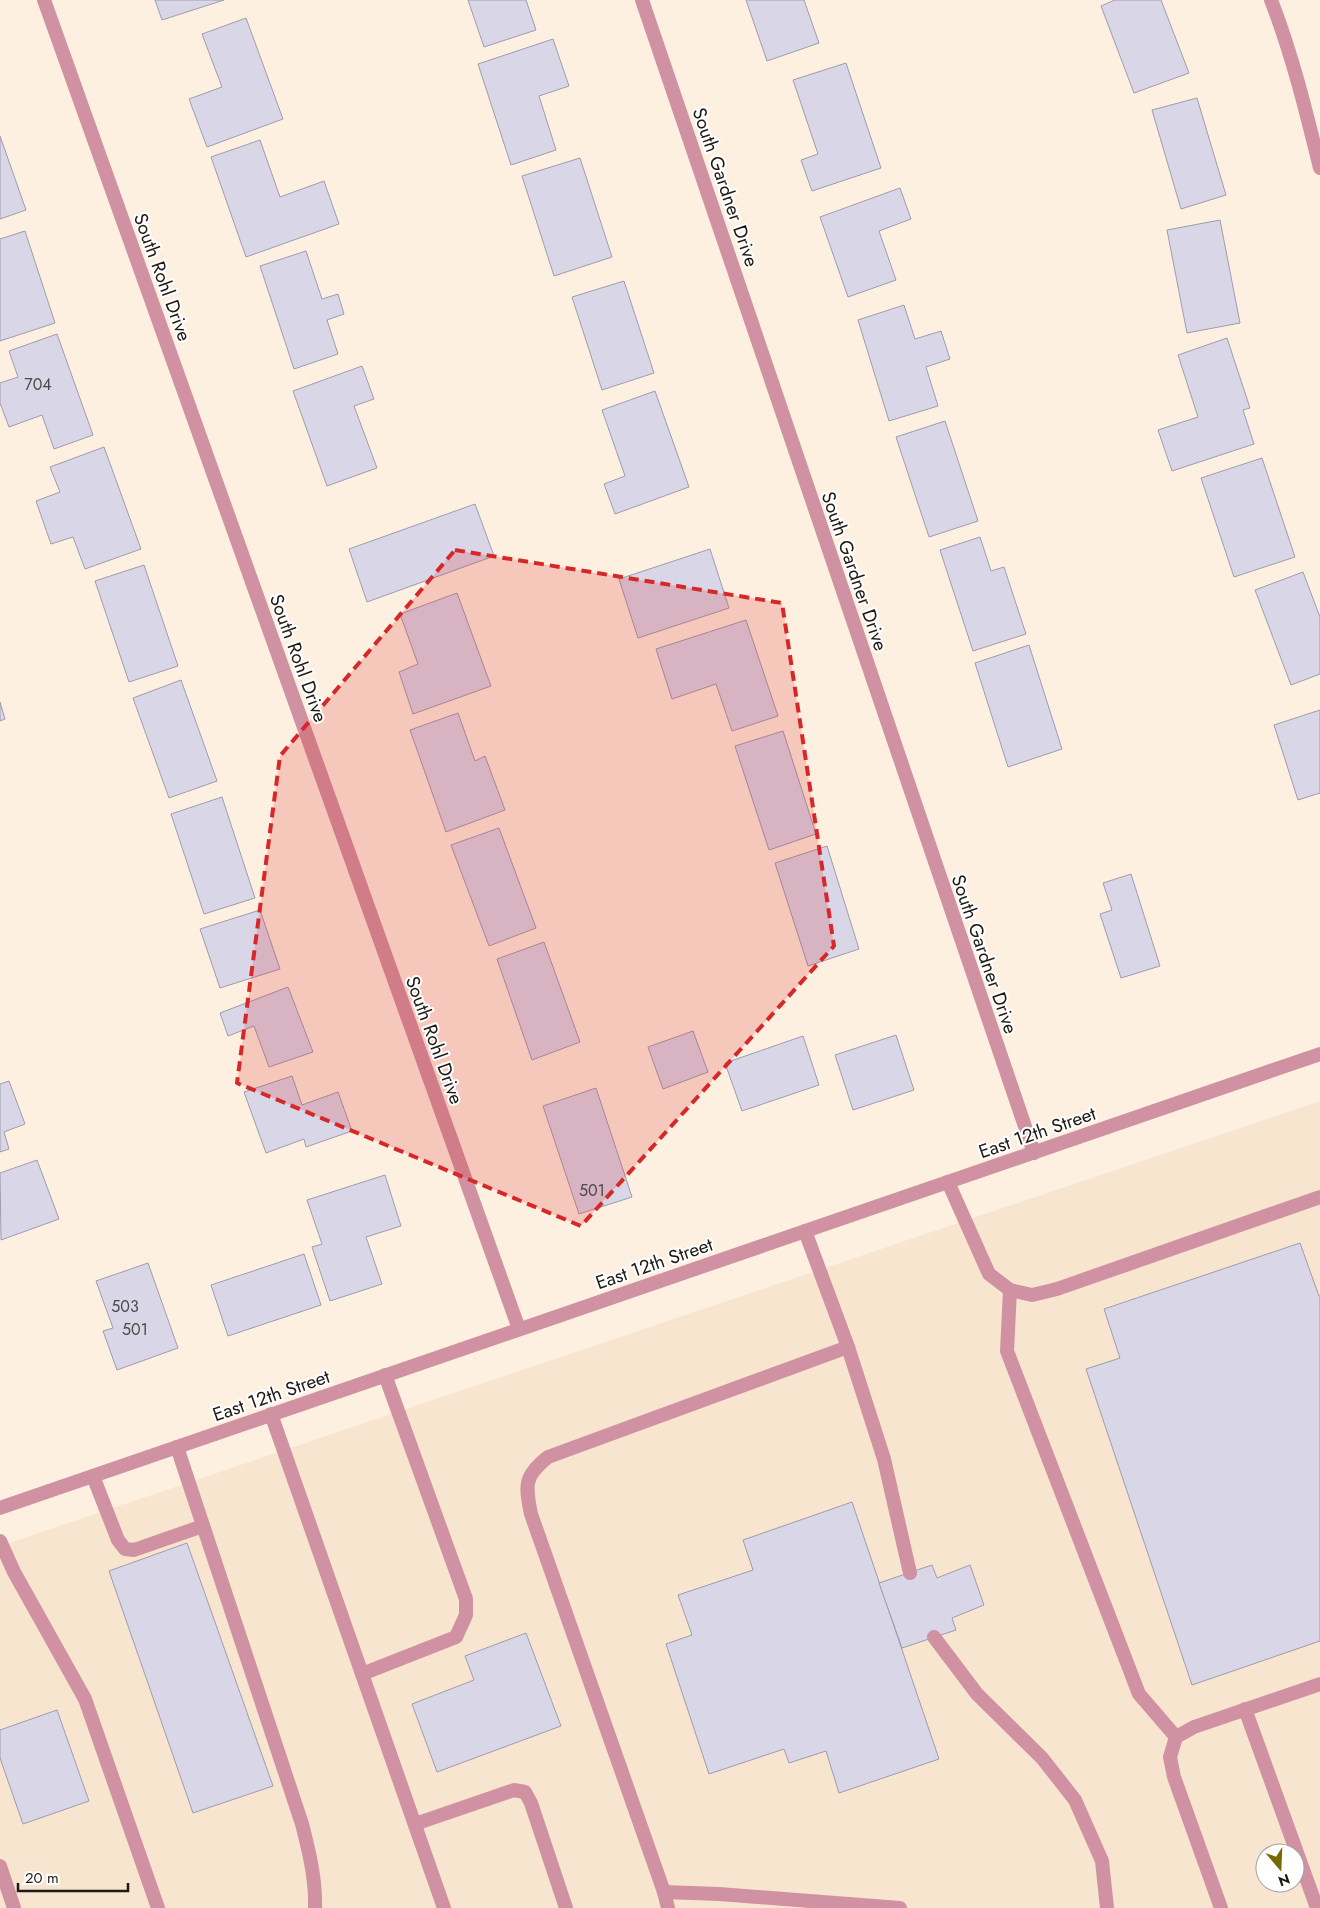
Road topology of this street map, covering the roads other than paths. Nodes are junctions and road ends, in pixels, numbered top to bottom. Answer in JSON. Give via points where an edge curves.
{"nodes":[{"id":1,"x":44,"y":0,"type":"edge"},
{"id":2,"x":642,"y":0,"type":"edge"},
{"id":3,"x":1270,"y":0,"type":"edge"},
{"id":4,"x":1320,"y":168,"type":"edge"},
{"id":5,"x":1320,"y":1054,"type":"edge"},
{"id":6,"x":1034,"y":1153,"type":"junction"},
{"id":7,"x":948,"y":1182,"type":"junction"},
{"id":8,"x":1320,"y":1198,"type":"edge"},
{"id":9,"x":805,"y":1231,"type":"junction"},
{"id":10,"x":1010,"y":1290,"type":"junction"},
{"id":11,"x":519,"y":1329,"type":"junction"},
{"id":12,"x":848,"y":1347,"type":"junction"},
{"id":13,"x":385,"y":1375,"type":"junction"},
{"id":14,"x":271,"y":1414,"type":"junction"},
{"id":15,"x":177,"y":1447,"type":"junction"},
{"id":16,"x":93,"y":1476,"type":"junction"},
{"id":17,"x":0,"y":1508,"type":"edge"},
{"id":18,"x":203,"y":1526,"type":"junction"},
{"id":19,"x":0,"y":1540,"type":"edge"},
{"id":20,"x":910,"y":1573,"type":"dead end"},
{"id":21,"x":934,"y":1637,"type":"dead end"},
{"id":22,"x":362,"y":1674,"type":"junction"},
{"id":23,"x":1320,"y":1684,"type":"edge"},
{"id":24,"x":1245,"y":1709,"type":"junction"},
{"id":25,"x":1176,"y":1737,"type":"junction"},
{"id":26,"x":414,"y":1824,"type":"junction"},
{"id":27,"x":0,"y":1866,"type":"edge"},
{"id":28,"x":664,"y":1892,"type":"junction"},
{"id":29,"x":14,"y":1908,"type":"edge"},
{"id":30,"x":158,"y":1908,"type":"edge"},
{"id":31,"x":315,"y":1908,"type":"edge"},
{"id":32,"x":444,"y":1908,"type":"edge"},
{"id":33,"x":566,"y":1908,"type":"edge"},
{"id":34,"x":668,"y":1908,"type":"edge"},
{"id":35,"x":900,"y":1908,"type":"edge"},
{"id":36,"x":1107,"y":1908,"type":"edge"},
{"id":37,"x":1221,"y":1908,"type":"edge"},
{"id":38,"x":1317,"y":1908,"type":"edge"}],
"edges":[{"from":1,"to":11,"type":"street","name":"South Rohl Drive"},
{"from":2,"to":6,"type":"street","name":"South Gardner Drive"},
{"from":3,"to":4,"type":"street","via":[[1300,90]]},
{"from":5,"to":6,"type":"street","name":"East 12th Street"},
{"from":6,"to":7,"type":"street","name":"East 12th Street"},
{"from":7,"to":9,"type":"street","name":"East 12th Street"},
{"from":7,"to":10,"type":"street","via":[[989,1274]]},
{"from":8,"to":10,"type":"street","via":[[1057,1288],[1032,1295]]},
{"from":9,"to":11,"type":"street","name":"East 12th Street"},
{"from":9,"to":12,"type":"street"},
{"from":10,"to":25,"type":"street","via":[[1007,1352],[1139,1694]]},
{"from":11,"to":13,"type":"street","name":"East 12th Street"},
{"from":12,"to":20,"type":"street","via":[[884,1459]]},
{"from":12,"to":28,"type":"street","via":[[548,1457],[535,1467],[528,1480],[531,1514]]},
{"from":13,"to":14,"type":"street","name":"East 12th Street"},
{"from":13,"to":22,"type":"street","via":[[466,1599],[466,1615],[456,1637]]},
{"from":14,"to":15,"type":"street","name":"East 12th Street"},
{"from":14,"to":22,"type":"street"},
{"from":15,"to":16,"type":"street","name":"East 12th Street"},
{"from":15,"to":18,"type":"street"},
{"from":16,"to":17,"type":"street","name":"East 12th Street"},
{"from":16,"to":18,"type":"street","via":[[118,1540],[125,1549],[134,1550]]},
{"from":18,"to":31,"type":"street","via":[[302,1824],[310,1855]]},
{"from":19,"to":30,"type":"street","via":[[14,1572],[85,1699]]},
{"from":21,"to":36,"type":"street","via":[[977,1694],[1042,1758],[1075,1800],[1102,1861]]},
{"from":22,"to":26,"type":"street"},
{"from":23,"to":24,"type":"street"},
{"from":24,"to":25,"type":"street"},
{"from":24,"to":38,"type":"street"},
{"from":25,"to":37,"type":"street","via":[[1170,1756],[1174,1777]]},
{"from":26,"to":32,"type":"street"},
{"from":26,"to":33,"type":"street","via":[[514,1790],[525,1792]]},
{"from":27,"to":29,"type":"street"},
{"from":28,"to":34,"type":"street"},
{"from":28,"to":35,"type":"street"}]}
